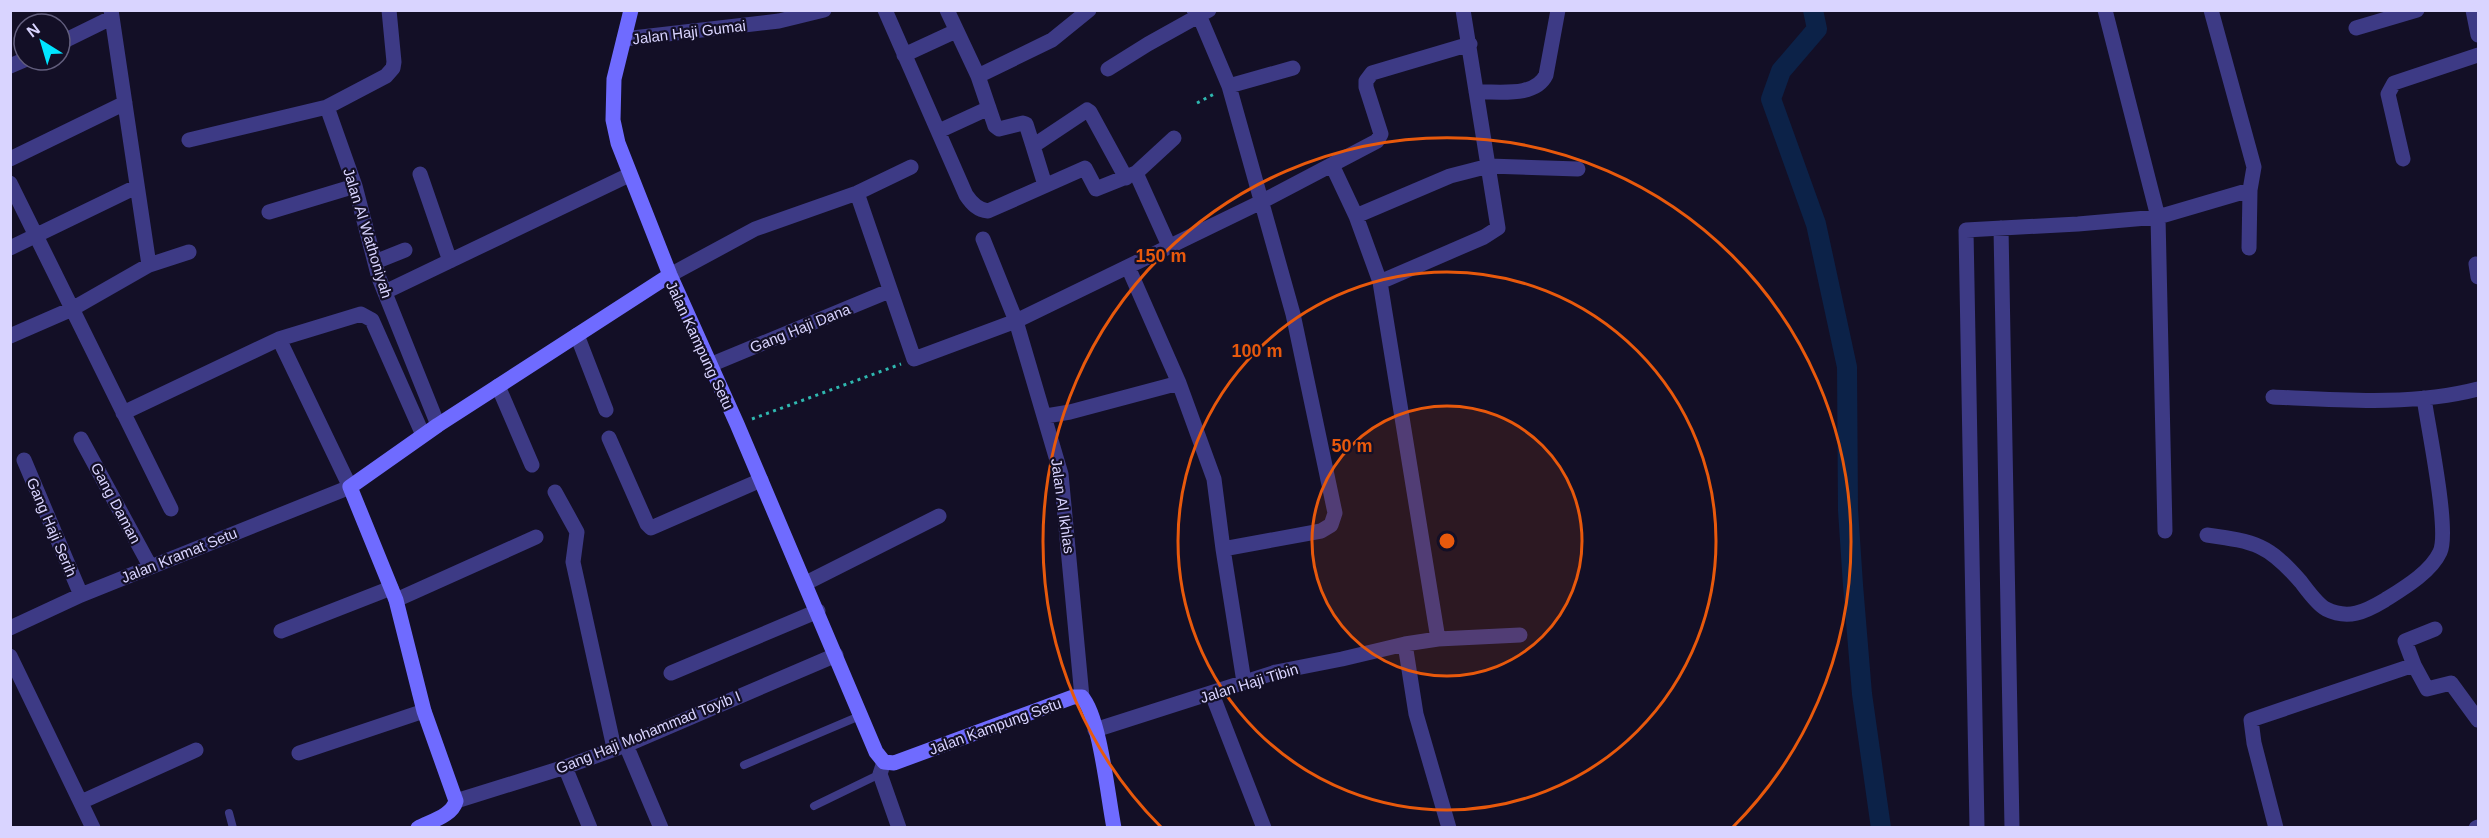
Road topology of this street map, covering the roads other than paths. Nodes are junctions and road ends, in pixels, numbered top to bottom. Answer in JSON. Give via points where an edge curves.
{"nodes":[{"id":1,"x":389,"y":10,"type":"edge"},
{"id":2,"x":632,"y":10,"type":"edge"},
{"id":3,"x":824,"y":10,"type":"edge"},
{"id":4,"x":885,"y":10,"type":"edge"},
{"id":5,"x":946,"y":10,"type":"edge"},
{"id":6,"x":1089,"y":10,"type":"edge"},
{"id":7,"x":1463,"y":10,"type":"edge"},
{"id":8,"x":1558,"y":10,"type":"edge"},
{"id":9,"x":2105,"y":10,"type":"edge"},
{"id":10,"x":2211,"y":10,"type":"edge"},
{"id":11,"x":2417,"y":10,"type":"edge"},
{"id":12,"x":2474,"y":10,"type":"edge"},
{"id":13,"x":1201,"y":12,"type":"edge"},
{"id":14,"x":111,"y":14,"type":"edge"},
{"id":15,"x":803,"y":14,"type":"edge"},
{"id":16,"x":2356,"y":28,"type":"dead end"},
{"id":17,"x":956,"y":31,"type":"junction"},
{"id":18,"x":2478,"y":35,"type":"edge"},
{"id":19,"x":72,"y":36,"type":"edge"},
{"id":20,"x":624,"y":39,"type":"junction"},
{"id":21,"x":1470,"y":44,"type":"junction"},
{"id":22,"x":904,"y":55,"type":"junction"},
{"id":23,"x":2478,"y":55,"type":"edge"},
{"id":24,"x":1293,"y":68,"type":"dead end"},
{"id":25,"x":1108,"y":69,"type":"dead end"},
{"id":26,"x":978,"y":76,"type":"junction"},
{"id":27,"x":1229,"y":86,"type":"junction"},
{"id":28,"x":1476,"y":92,"type":"junction"},
{"id":29,"x":125,"y":104,"type":"junction"},
{"id":30,"x":327,"y":107,"type":"junction"},
{"id":31,"x":989,"y":108,"type":"junction"},
{"id":32,"x":939,"y":131,"type":"junction"},
{"id":33,"x":1174,"y":138,"type":"dead end"},
{"id":34,"x":189,"y":140,"type":"dead end"},
{"id":35,"x":1033,"y":146,"type":"junction"},
{"id":36,"x":10,"y":159,"type":"edge"},
{"id":37,"x":2403,"y":159,"type":"dead end"},
{"id":38,"x":1332,"y":165,"type":"junction"},
{"id":39,"x":1489,"y":166,"type":"junction"},
{"id":40,"x":911,"y":167,"type":"dead end"},
{"id":41,"x":1578,"y":169,"type":"dead end"},
{"id":42,"x":420,"y":174,"type":"dead end"},
{"id":43,"x":629,"y":175,"type":"junction"},
{"id":44,"x":1131,"y":176,"type":"junction"},
{"id":45,"x":10,"y":183,"type":"edge"},
{"id":46,"x":1045,"y":185,"type":"junction"},
{"id":47,"x":355,"y":186,"type":"junction"},
{"id":48,"x":136,"y":188,"type":"junction"},
{"id":49,"x":2250,"y":190,"type":"junction"},
{"id":50,"x":857,"y":193,"type":"junction"},
{"id":51,"x":1261,"y":202,"type":"junction"},
{"id":52,"x":269,"y":212,"type":"dead end"},
{"id":53,"x":1356,"y":216,"type":"junction"},
{"id":54,"x":2158,"y":217,"type":"junction"},
{"id":55,"x":2001,"y":228,"type":"junction"},
{"id":56,"x":36,"y":236,"type":"junction"},
{"id":57,"x":983,"y":239,"type":"dead end"},
{"id":58,"x":1169,"y":246,"type":"junction"},
{"id":59,"x":10,"y":248,"type":"edge"},
{"id":60,"x":2249,"y":248,"type":"dead end"},
{"id":61,"x":405,"y":250,"type":"dead end"},
{"id":62,"x":189,"y":252,"type":"dead end"},
{"id":63,"x":450,"y":261,"type":"junction"},
{"id":64,"x":375,"y":262,"type":"junction"},
{"id":65,"x":149,"y":265,"type":"junction"},
{"id":66,"x":1128,"y":267,"type":"junction"},
{"id":67,"x":670,"y":275,"type":"junction"},
{"id":68,"x":1380,"y":282,"type":"junction"},
{"id":69,"x":889,"y":291,"type":"junction"},
{"id":70,"x":385,"y":292,"type":"junction"},
{"id":71,"x":72,"y":309,"type":"junction"},
{"id":72,"x":1016,"y":321,"type":"junction"},
{"id":73,"x":577,"y":335,"type":"junction"},
{"id":74,"x":10,"y":336,"type":"edge"},
{"id":75,"x":279,"y":339,"type":"junction"},
{"id":76,"x":710,"y":365,"type":"junction"},
{"id":77,"x":1179,"y":384,"type":"junction"},
{"id":78,"x":498,"y":386,"type":"junction"},
{"id":79,"x":2478,"y":389,"type":"edge"},
{"id":80,"x":2272,"y":397,"type":"dead end"},
{"id":81,"x":2424,"y":398,"type":"junction"},
{"id":82,"x":606,"y":410,"type":"dead end"},
{"id":83,"x":123,"y":413,"type":"junction"},
{"id":84,"x":1046,"y":416,"type":"junction"},
{"id":85,"x":438,"y":425,"type":"junction"},
{"id":86,"x":423,"y":435,"type":"junction"},
{"id":87,"x":609,"y":438,"type":"dead end"},
{"id":88,"x":81,"y":439,"type":"dead end"},
{"id":89,"x":24,"y":460,"type":"dead end"},
{"id":90,"x":532,"y":465,"type":"dead end"},
{"id":91,"x":761,"y":480,"type":"junction"},
{"id":92,"x":350,"y":487,"type":"junction"},
{"id":93,"x":555,"y":492,"type":"dead end"},
{"id":94,"x":171,"y":509,"type":"dead end"},
{"id":95,"x":939,"y":516,"type":"dead end"},
{"id":96,"x":2164,"y":531,"type":"dead end"},
{"id":97,"x":2207,"y":535,"type":"dead end"},
{"id":98,"x":536,"y":537,"type":"dead end"},
{"id":99,"x":1223,"y":549,"type":"junction"},
{"id":100,"x":150,"y":566,"type":"junction"},
{"id":101,"x":806,"y":583,"type":"junction"},
{"id":102,"x":393,"y":594,"type":"junction"},
{"id":103,"x":81,"y":595,"type":"junction"},
{"id":104,"x":818,"y":611,"type":"junction"},
{"id":105,"x":10,"y":628,"type":"edge"},
{"id":106,"x":2435,"y":629,"type":"dead end"},
{"id":107,"x":282,"y":631,"type":"dead end"},
{"id":108,"x":1520,"y":635,"type":"dead end"},
{"id":109,"x":1438,"y":639,"type":"junction"},
{"id":110,"x":1405,"y":644,"type":"junction"},
{"id":111,"x":836,"y":655,"type":"junction"},
{"id":112,"x":10,"y":656,"type":"edge"},
{"id":113,"x":2414,"y":665,"type":"junction"},
{"id":114,"x":670,"y":673,"type":"dead end"},
{"id":115,"x":1244,"y":681,"type":"junction"},
{"id":116,"x":1212,"y":694,"type":"junction"},
{"id":117,"x":1082,"y":698,"type":"junction"},
{"id":118,"x":424,"y":711,"type":"junction"},
{"id":119,"x":862,"y":715,"type":"junction"},
{"id":120,"x":2478,"y":720,"type":"edge"},
{"id":121,"x":1095,"y":730,"type":"junction"},
{"id":122,"x":620,"y":746,"type":"junction"},
{"id":123,"x":196,"y":750,"type":"dead end"},
{"id":124,"x":299,"y":753,"type":"dead end"},
{"id":125,"x":744,"y":765,"type":"dead end"},
{"id":126,"x":565,"y":767,"type":"junction"},
{"id":127,"x":882,"y":768,"type":"junction"},
{"id":128,"x":456,"y":801,"type":"junction"},
{"id":129,"x":81,"y":802,"type":"junction"},
{"id":130,"x":814,"y":806,"type":"dead end"},
{"id":131,"x":229,"y":813,"type":"dead end"},
{"id":132,"x":438,"y":823,"type":"edge"},
{"id":133,"x":93,"y":828,"type":"edge"},
{"id":134,"x":233,"y":828,"type":"edge"},
{"id":135,"x":418,"y":828,"type":"edge"},
{"id":136,"x":590,"y":828,"type":"edge"},
{"id":137,"x":662,"y":828,"type":"edge"},
{"id":138,"x":899,"y":828,"type":"edge"},
{"id":139,"x":1114,"y":828,"type":"edge"},
{"id":140,"x":1264,"y":828,"type":"edge"},
{"id":141,"x":1449,"y":828,"type":"edge"},
{"id":142,"x":1977,"y":828,"type":"edge"},
{"id":143,"x":2012,"y":828,"type":"edge"},
{"id":144,"x":2276,"y":828,"type":"edge"}],
"edges":[{"from":1,"to":30,"type":"street","via":[[393,68],[386,76]]},
{"from":2,"to":20,"type":"street"},
{"from":3,"to":15,"type":"street","name":"Jalan Haji Gumai"},
{"from":4,"to":22,"type":"street"},
{"from":5,"to":17,"type":"street"},
{"from":6,"to":26,"type":"street","via":[[1052,40]]},
{"from":7,"to":21,"type":"street"},
{"from":8,"to":28,"type":"street","via":[[1541,85],[1528,90]]},
{"from":9,"to":54,"type":"street"},
{"from":10,"to":49,"type":"street","via":[[2254,167]]},
{"from":11,"to":16,"type":"street"},
{"from":12,"to":18,"type":"street"},
{"from":13,"to":25,"type":"street"},
{"from":13,"to":27,"type":"street"},
{"from":14,"to":19,"type":"street"},
{"from":14,"to":29,"type":"street"},
{"from":15,"to":20,"type":"street","name":"Jalan Haji Gumai"},
{"from":17,"to":22,"type":"street"},
{"from":17,"to":26,"type":"street"},
{"from":20,"to":43,"type":"street","via":[[612,99],[615,128]]},
{"from":21,"to":28,"type":"street"},
{"from":21,"to":38,"type":"street","via":[[1372,74],[1366,87],[1380,137]]},
{"from":22,"to":32,"type":"street"},
{"from":23,"to":37,"type":"street","via":[[2390,87],[2388,94]]},
{"from":24,"to":27,"type":"street"},
{"from":26,"to":31,"type":"street"},
{"from":27,"to":51,"type":"street"},
{"from":28,"to":39,"type":"street"},
{"from":29,"to":36,"type":"street"},
{"from":29,"to":48,"type":"street"},
{"from":30,"to":34,"type":"street"},
{"from":30,"to":47,"type":"street","name":"Jalan Al Wathoniyah"},
{"from":31,"to":32,"type":"street"},
{"from":31,"to":35,"type":"street","via":[[999,129],[1026,124]]},
{"from":32,"to":46,"type":"street","via":[[966,195],[981,210],[988,211]]},
{"from":33,"to":44,"type":"street"},
{"from":35,"to":44,"type":"street","via":[[1087,110]]},
{"from":35,"to":46,"type":"street"},
{"from":38,"to":51,"type":"street"},
{"from":38,"to":53,"type":"street"},
{"from":39,"to":41,"type":"street"},
{"from":39,"to":53,"type":"street","via":[[1450,176]]},
{"from":39,"to":68,"type":"street","via":[[1498,228]]},
{"from":40,"to":50,"type":"street"},
{"from":42,"to":63,"type":"street"},
{"from":43,"to":63,"type":"street"},
{"from":43,"to":67,"type":"street"},
{"from":44,"to":46,"type":"street","via":[[1096,189],[1085,168]]},
{"from":44,"to":58,"type":"street"},
{"from":45,"to":56,"type":"street"},
{"from":47,"to":52,"type":"street"},
{"from":47,"to":64,"type":"street","name":"Jalan Al Wathoniyah"},
{"from":48,"to":56,"type":"street"},
{"from":48,"to":65,"type":"street"},
{"from":49,"to":54,"type":"street"},
{"from":49,"to":60,"type":"street"},
{"from":50,"to":67,"type":"street","via":[[755,229]]},
{"from":50,"to":69,"type":"street"},
{"from":51,"to":58,"type":"street"},
{"from":51,"to":99,"type":"street","via":[[1293,314],[1335,513],[1331,525],[1321,531]]},
{"from":53,"to":68,"type":"street"},
{"from":54,"to":55,"type":"street"},
{"from":54,"to":96,"type":"street"},
{"from":55,"to":142,"type":"street","via":[[1966,230]]},
{"from":55,"to":143,"type":"street"},
{"from":56,"to":59,"type":"street"},
{"from":56,"to":71,"type":"street"},
{"from":57,"to":72,"type":"street","name":"Jalan Al Ikhlas"},
{"from":58,"to":66,"type":"street"},
{"from":61,"to":64,"type":"street"},
{"from":62,"to":65,"type":"street"},
{"from":63,"to":70,"type":"street"},
{"from":64,"to":70,"type":"street","name":"Jalan Al Wathoniyah"},
{"from":65,"to":71,"type":"street"},
{"from":66,"to":72,"type":"street"},
{"from":66,"to":77,"type":"street"},
{"from":67,"to":73,"type":"street","name":"Jalan Kampung Setu"},
{"from":67,"to":76,"type":"street","name":"Jalan Kampung Setu"},
{"from":68,"to":109,"type":"street"},
{"from":69,"to":72,"type":"street","via":[[914,359]]},
{"from":69,"to":76,"type":"street","name":"Gang Haji Dana"},
{"from":70,"to":85,"type":"street","name":"Jalan Al Wathoniyah"},
{"from":71,"to":74,"type":"street"},
{"from":71,"to":83,"type":"street"},
{"from":72,"to":84,"type":"street","name":"Jalan Al Ikhlas"},
{"from":73,"to":78,"type":"street","name":"Jalan Kampung Setu"},
{"from":73,"to":82,"type":"street"},
{"from":75,"to":83,"type":"street"},
{"from":75,"to":86,"type":"street","via":[[362,314],[368,316]]},
{"from":75,"to":92,"type":"street"},
{"from":76,"to":91,"type":"street","name":"Jalan Kampung Setu"},
{"from":77,"to":84,"type":"street"},
{"from":77,"to":99,"type":"street","via":[[1214,479]]},
{"from":78,"to":85,"type":"street","name":"Jalan Kampung Setu"},
{"from":78,"to":90,"type":"street"},
{"from":79,"to":81,"type":"street"},
{"from":80,"to":81,"type":"street"},
{"from":81,"to":97,"type":"street","via":[[2444,528],[2441,551],[2431,565],[2387,599],[2364,612],[2342,615],[2323,607],[2285,564],[2265,548]]},
{"from":83,"to":94,"type":"street"},
{"from":84,"to":117,"type":"street","name":"Jalan Al Ikhlas","via":[[1065,492]]},
{"from":85,"to":86,"type":"street","name":"Jalan Kampung Setu"},
{"from":86,"to":92,"type":"street","name":"Jalan Kampung Setu"},
{"from":87,"to":91,"type":"street","via":[[651,528]]},
{"from":88,"to":100,"type":"street","name":"Gang Daman"},
{"from":89,"to":103,"type":"street","name":"Gang Haji Serih"},
{"from":91,"to":101,"type":"street","name":"Jalan Kampung Setu"},
{"from":92,"to":100,"type":"street","name":"Jalan Kramat Setu"},
{"from":92,"to":102,"type":"street"},
{"from":93,"to":122,"type":"street","via":[[577,532],[573,562]]},
{"from":95,"to":101,"type":"street"},
{"from":98,"to":102,"type":"street"},
{"from":99,"to":115,"type":"street"},
{"from":100,"to":103,"type":"street","name":"Jalan Kramat Setu"},
{"from":101,"to":104,"type":"street","name":"Jalan Kampung Setu"},
{"from":102,"to":107,"type":"street"},
{"from":102,"to":118,"type":"street"},
{"from":103,"to":105,"type":"street","name":"Jalan Kramat Setu"},
{"from":104,"to":111,"type":"street","name":"Jalan Kampung Setu"},
{"from":104,"to":114,"type":"street"},
{"from":106,"to":113,"type":"street","via":[[2405,640]]},
{"from":108,"to":109,"type":"street","name":"Jalan Haji Tibin"},
{"from":109,"to":110,"type":"street","name":"Jalan Haji Tibin"},
{"from":110,"to":115,"type":"street","name":"Jalan Haji Tibin"},
{"from":110,"to":141,"type":"street","via":[[1416,714]]},
{"from":111,"to":119,"type":"street","name":"Jalan Kampung Setu"},
{"from":111,"to":122,"type":"street","name":"Gang Haji Mohammad Toyib I"},
{"from":112,"to":129,"type":"street"},
{"from":113,"to":120,"type":"street","via":[[2427,689],[2451,683]]},
{"from":113,"to":144,"type":"street","via":[[2251,720],[2253,743]]},
{"from":115,"to":116,"type":"street","name":"Jalan Haji Tibin"},
{"from":116,"to":121,"type":"street","name":"Jalan Haji Tibin"},
{"from":116,"to":140,"type":"street"},
{"from":117,"to":121,"type":"street","name":"Jalan Kampung Setu"},
{"from":117,"to":127,"type":"street","name":"Jalan Kampung Setu","via":[[1073,697]]},
{"from":118,"to":124,"type":"street"},
{"from":118,"to":128,"type":"street"},
{"from":119,"to":125,"type":"lane"},
{"from":119,"to":127,"type":"street","name":"Jalan Kampung Setu"},
{"from":121,"to":139,"type":"street","name":"Jalan Kampung Setu"},
{"from":122,"to":126,"type":"street","name":"Gang Haji Mohammad Toyib I"},
{"from":122,"to":137,"type":"street"},
{"from":123,"to":129,"type":"street"},
{"from":126,"to":128,"type":"street","name":"Gang Haji Mohammad Toyib I"},
{"from":126,"to":136,"type":"street"},
{"from":127,"to":130,"type":"lane"},
{"from":127,"to":138,"type":"street"},
{"from":128,"to":132,"type":"street"},
{"from":129,"to":133,"type":"street"},
{"from":131,"to":134,"type":"lane"},
{"from":132,"to":135,"type":"street"}]}
